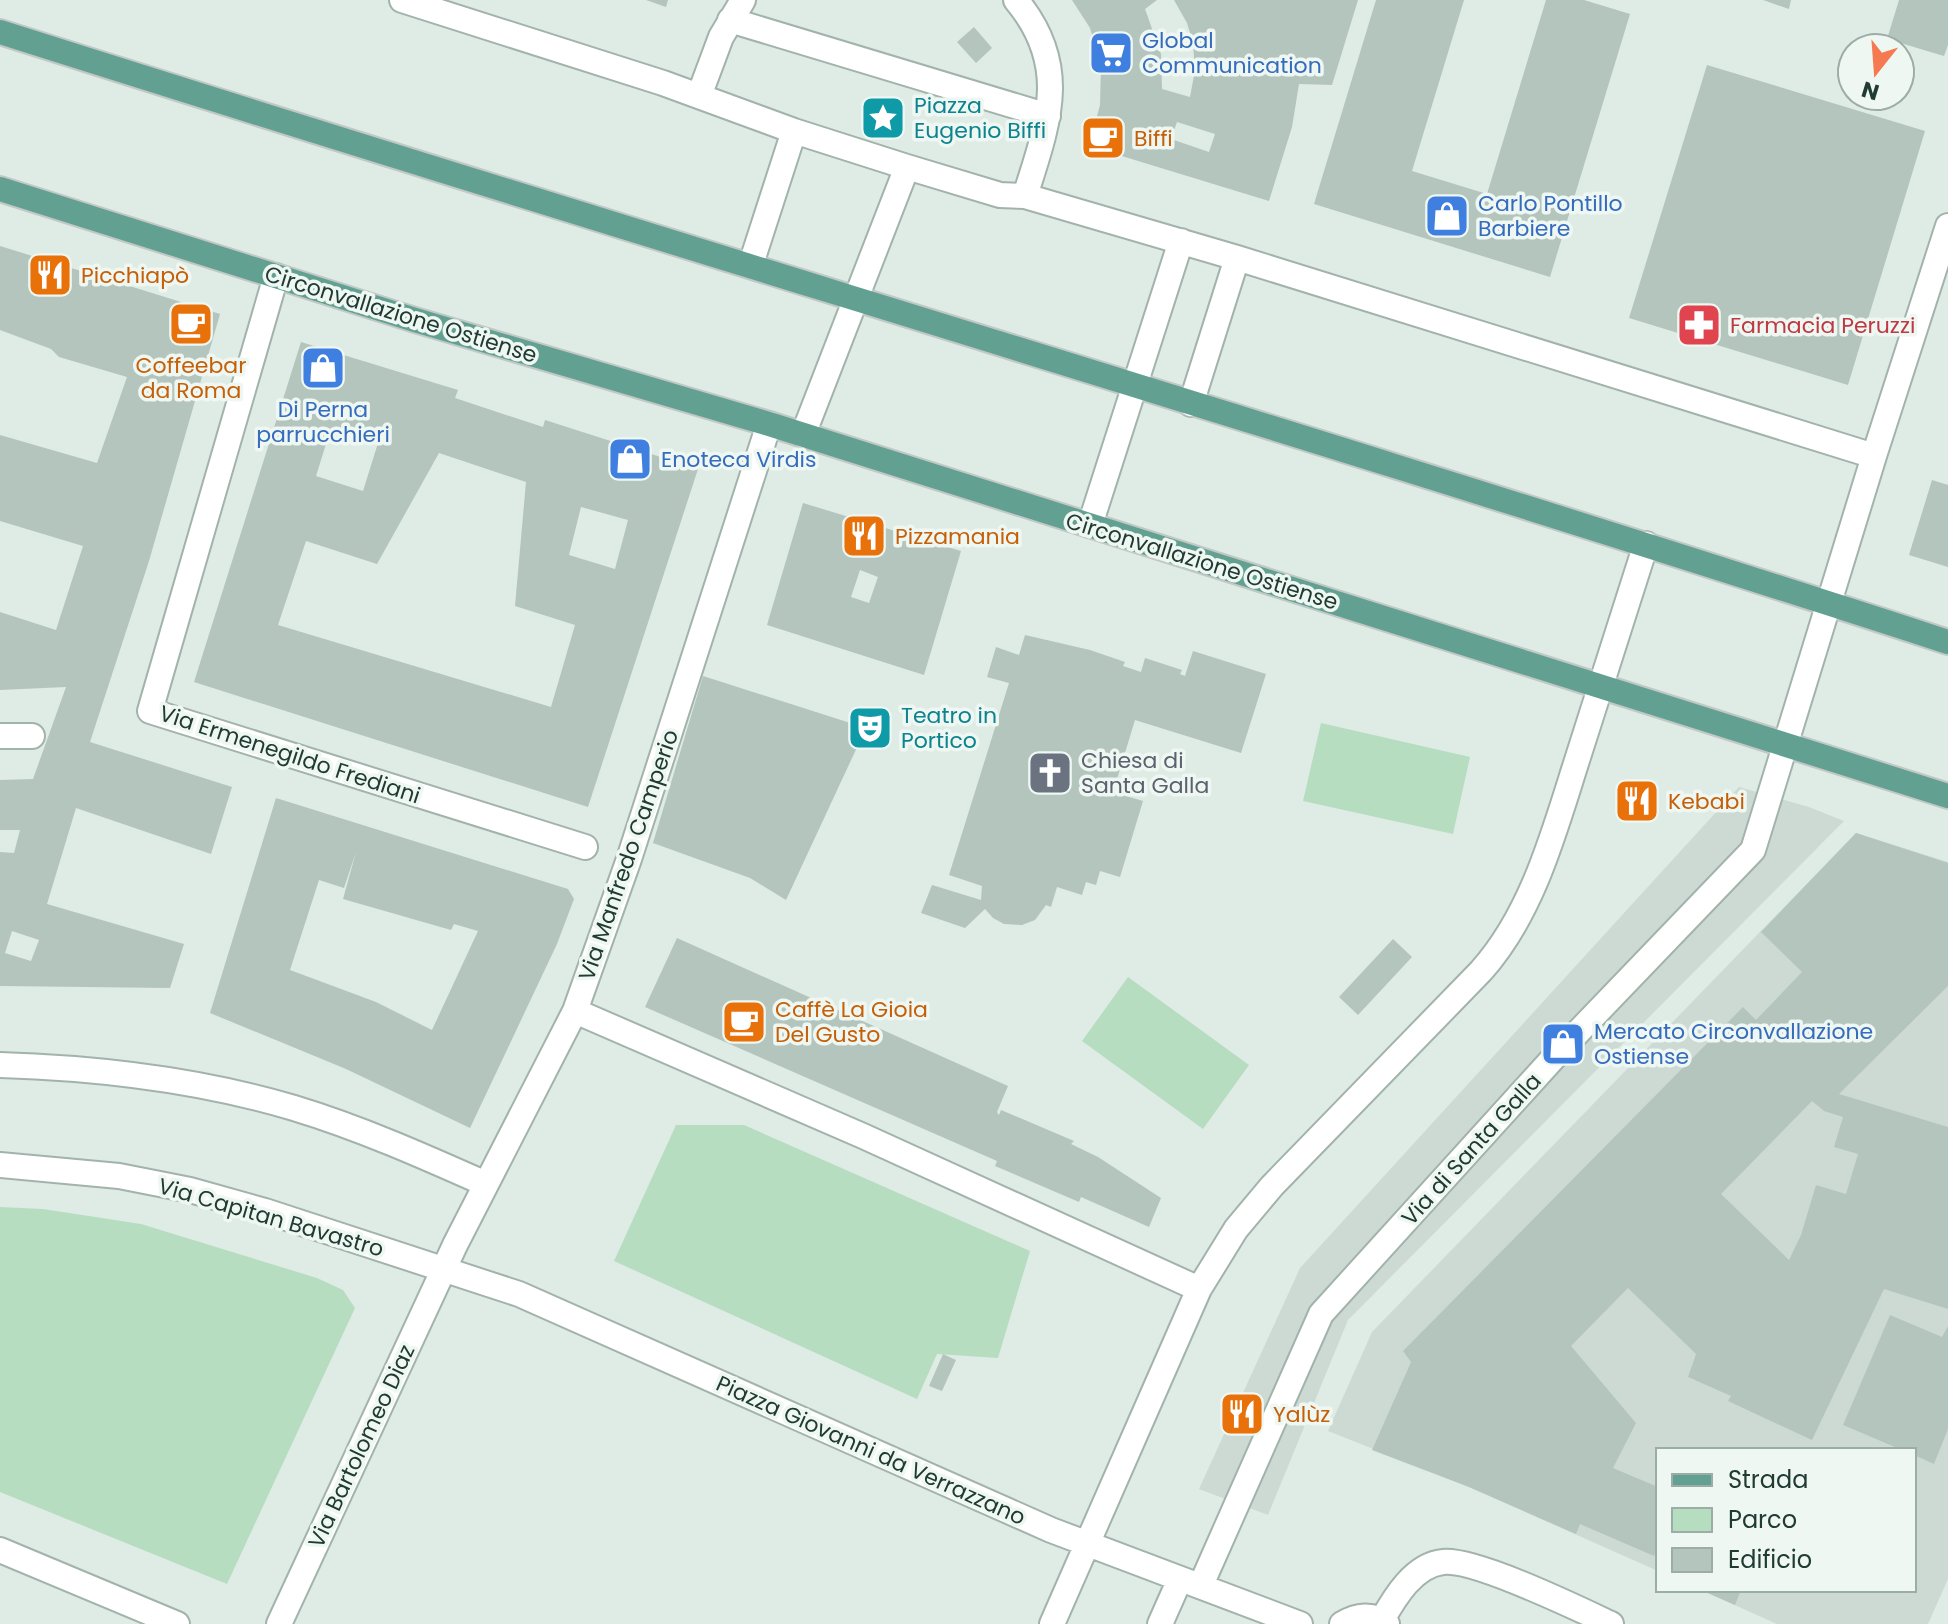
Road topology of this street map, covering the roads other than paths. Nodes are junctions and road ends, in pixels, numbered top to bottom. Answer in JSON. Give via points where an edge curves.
{"nodes":[{"id":1,"x":402,"y":0,"type":"edge"},
{"id":2,"x":1016,"y":0,"type":"edge"},
{"id":3,"x":736,"y":10,"type":"edge"},
{"id":4,"x":0,"y":32,"type":"edge"},
{"id":5,"x":699,"y":96,"type":"junction"},
{"id":6,"x":1048,"y":116,"type":"junction"},
{"id":7,"x":794,"y":131,"type":"junction"},
{"id":8,"x":907,"y":167,"type":"junction"},
{"id":9,"x":0,"y":189,"type":"edge"},
{"id":10,"x":1025,"y":196,"type":"junction"},
{"id":11,"x":1948,"y":226,"type":"edge"},
{"id":12,"x":1181,"y":241,"type":"junction"},
{"id":13,"x":1237,"y":258,"type":"junction"},
{"id":14,"x":751,"y":264,"type":"junction"},
{"id":15,"x":276,"y":276,"type":"junction"},
{"id":16,"x":855,"y":298,"type":"junction"},
{"id":17,"x":1134,"y":386,"type":"junction"},
{"id":18,"x":1191,"y":404,"type":"junction"},
{"id":19,"x":769,"y":424,"type":"junction"},
{"id":20,"x":803,"y":435,"type":"junction"},
{"id":21,"x":1874,"y":456,"type":"junction"},
{"id":22,"x":1090,"y":525,"type":"junction"},
{"id":23,"x":1646,"y":544,"type":"junction"},
{"id":24,"x":1829,"y":603,"type":"junction"},
{"id":25,"x":1948,"y":642,"type":"edge"},
{"id":26,"x":1601,"y":687,"type":"junction"},
{"id":27,"x":0,"y":736,"type":"edge"},
{"id":28,"x":32,"y":736,"type":"dead end"},
{"id":29,"x":1785,"y":745,"type":"junction"},
{"id":30,"x":1948,"y":796,"type":"edge"},
{"id":31,"x":585,"y":847,"type":"dead end"},
{"id":32,"x":575,"y":1011,"type":"junction"},
{"id":33,"x":0,"y":1065,"type":"edge"},
{"id":34,"x":0,"y":1165,"type":"edge"},
{"id":35,"x":486,"y":1184,"type":"junction"},
{"id":36,"x":444,"y":1269,"type":"junction"},
{"id":37,"x":1199,"y":1289,"type":"junction"},
{"id":38,"x":1088,"y":1545,"type":"junction"},
{"id":39,"x":0,"y":1550,"type":"edge"},
{"id":40,"x":1191,"y":1582,"type":"junction"},
{"id":41,"x":1385,"y":1622,"type":"edge"},
{"id":42,"x":177,"y":1624,"type":"edge"},
{"id":43,"x":279,"y":1624,"type":"edge"},
{"id":44,"x":1052,"y":1624,"type":"edge"},
{"id":45,"x":1160,"y":1624,"type":"edge"},
{"id":46,"x":1300,"y":1624,"type":"edge"},
{"id":47,"x":1342,"y":1624,"type":"edge"},
{"id":48,"x":1611,"y":1624,"type":"edge"}],
"edges":[{"from":1,"to":5,"type":"street"},
{"from":2,"to":6,"type":"street","via":[[1040,35],[1049,60]]},
{"from":3,"to":5,"type":"street"},
{"from":3,"to":6,"type":"street"},
{"from":4,"to":14,"type":"main road"},
{"from":5,"to":7,"type":"street"},
{"from":6,"to":10,"type":"street"},
{"from":7,"to":8,"type":"street"},
{"from":7,"to":14,"type":"street"},
{"from":8,"to":10,"type":"street","via":[[1000,195]]},
{"from":8,"to":16,"type":"street"},
{"from":9,"to":15,"type":"main road","name":"Circonvallazione Ostiense"},
{"from":10,"to":12,"type":"street"},
{"from":11,"to":21,"type":"street"},
{"from":12,"to":13,"type":"street"},
{"from":12,"to":17,"type":"street"},
{"from":13,"to":18,"type":"street"},
{"from":13,"to":21,"type":"street"},
{"from":14,"to":16,"type":"main road"},
{"from":15,"to":19,"type":"main road","name":"Circonvallazione Ostiense"},
{"from":15,"to":31,"type":"street","name":"Via Ermenegildo Frediani","via":[[150,711]]},
{"from":16,"to":17,"type":"main road"},
{"from":16,"to":20,"type":"street"},
{"from":17,"to":18,"type":"main road"},
{"from":17,"to":22,"type":"street"},
{"from":18,"to":23,"type":"main road"},
{"from":19,"to":20,"type":"main road","name":"Circonvallazione Ostiense"},
{"from":19,"to":32,"type":"street","name":"Via Manfredo Camperio"},
{"from":20,"to":22,"type":"main road","name":"Circonvallazione Ostiense"},
{"from":21,"to":24,"type":"street"},
{"from":22,"to":26,"type":"main road","name":"Circonvallazione Ostiense"},
{"from":23,"to":24,"type":"main road"},
{"from":23,"to":26,"type":"street"},
{"from":24,"to":25,"type":"main road"},
{"from":24,"to":29,"type":"street"},
{"from":26,"to":29,"type":"main road","name":"Circonvallazione Ostiense"},
{"from":26,"to":37,"type":"street","via":[[1533,886],[1496,955],[1272,1186],[1236,1229]]},
{"from":27,"to":28,"type":"street"},
{"from":29,"to":30,"type":"main road","name":"Circonvallazione Ostiense"},
{"from":29,"to":40,"type":"street","name":"Via di Santa Galla","via":[[1753,850],[1557,1054],[1321,1314]]},
{"from":32,"to":35,"type":"street","name":"Via Manfredo Camperio"},
{"from":32,"to":37,"type":"street"},
{"from":33,"to":35,"type":"street","via":[[141,1077],[270,1102],[378,1138]]},
{"from":34,"to":36,"type":"street","name":"Via Capitan Bavastro","via":[[119,1176],[190,1190]]},
{"from":35,"to":36,"type":"street","name":"Via Manfredo Camperio"},
{"from":36,"to":38,"type":"street","name":"Piazza Giovanni da Verrazzano","via":[[519,1294]]},
{"from":36,"to":43,"type":"street","name":"Via Bartolomeo Diaz"},
{"from":37,"to":38,"type":"street"},
{"from":38,"to":40,"type":"street","name":"Piazza Giovanni da Verrazzano"},
{"from":38,"to":44,"type":"street"},
{"from":39,"to":42,"type":"street"},
{"from":40,"to":45,"type":"street","name":"Via di Santa Galla"},
{"from":40,"to":46,"type":"street","name":"Piazza Giovanni da Verrazzano"},
{"from":41,"to":47,"type":"street","via":[[1361,1616]]},
{"from":41,"to":48,"type":"street","via":[[1394,1600],[1424,1568],[1442,1562],[1533,1589]]}]}
